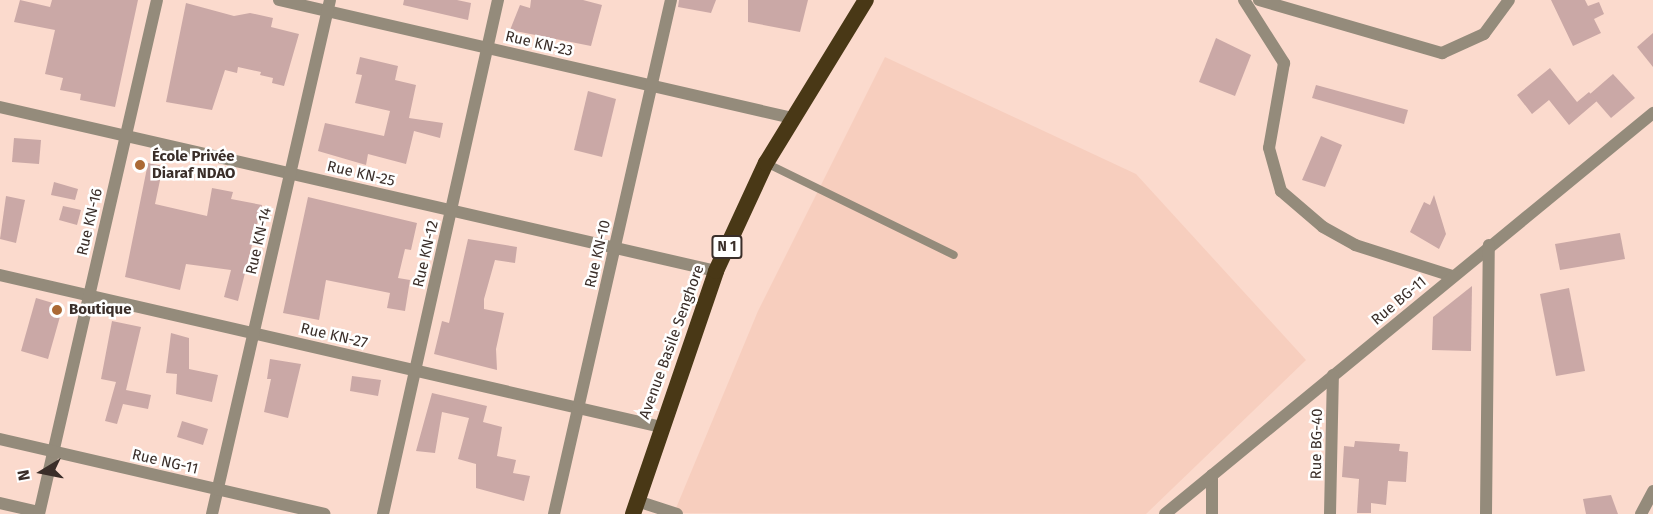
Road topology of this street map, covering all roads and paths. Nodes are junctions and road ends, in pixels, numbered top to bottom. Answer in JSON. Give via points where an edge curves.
{"nodes":[{"id":1,"x":157,"y":0,"type":"edge"},
{"id":2,"x":279,"y":0,"type":"edge"},
{"id":3,"x":498,"y":0,"type":"edge"},
{"id":4,"x":671,"y":0,"type":"edge"},
{"id":5,"x":866,"y":0,"type":"edge"},
{"id":6,"x":1244,"y":0,"type":"edge"},
{"id":7,"x":1259,"y":0,"type":"edge"},
{"id":8,"x":1509,"y":0,"type":"edge"},
{"id":9,"x":328,"y":6,"type":"edge"},
{"id":10,"x":487,"y":48,"type":"junction"},
{"id":11,"x":651,"y":86,"type":"junction"},
{"id":12,"x":0,"y":107,"type":"edge"},
{"id":13,"x":1653,"y":113,"type":"edge"},
{"id":14,"x":792,"y":118,"type":"junction"},
{"id":15,"x":126,"y":136,"type":"junction"},
{"id":16,"x":766,"y":163,"type":"junction"},
{"id":17,"x":290,"y":173,"type":"junction"},
{"id":18,"x":451,"y":210,"type":"junction"},
{"id":19,"x":1489,"y":245,"type":"junction"},
{"id":20,"x":614,"y":248,"type":"junction"},
{"id":21,"x":954,"y":255,"type":"dead end"},
{"id":22,"x":716,"y":271,"type":"junction"},
{"id":23,"x":0,"y":275,"type":"edge"},
{"id":24,"x":1452,"y":276,"type":"junction"},
{"id":25,"x":89,"y":296,"type":"junction"},
{"id":26,"x":253,"y":333,"type":"junction"},
{"id":27,"x":415,"y":370,"type":"junction"},
{"id":28,"x":1333,"y":375,"type":"junction"},
{"id":29,"x":578,"y":408,"type":"junction"},
{"id":30,"x":661,"y":427,"type":"junction"},
{"id":31,"x":0,"y":439,"type":"edge"},
{"id":32,"x":53,"y":451,"type":"junction"},
{"id":33,"x":1212,"y":475,"type":"junction"},
{"id":34,"x":217,"y":489,"type":"junction"},
{"id":35,"x":1653,"y":491,"type":"edge"},
{"id":36,"x":0,"y":503,"type":"edge"},
{"id":37,"x":635,"y":507,"type":"edge"},
{"id":38,"x":39,"y":513,"type":"edge"},
{"id":39,"x":212,"y":514,"type":"edge"},
{"id":40,"x":324,"y":514,"type":"edge"},
{"id":41,"x":383,"y":514,"type":"edge"},
{"id":42,"x":554,"y":514,"type":"edge"},
{"id":43,"x":677,"y":514,"type":"edge"},
{"id":44,"x":1165,"y":514,"type":"edge"},
{"id":45,"x":1212,"y":514,"type":"edge"},
{"id":46,"x":1330,"y":514,"type":"edge"},
{"id":47,"x":1486,"y":514,"type":"edge"},
{"id":48,"x":1641,"y":514,"type":"edge"}],
"edges":[{"from":1,"to":15,"type":"street","name":"Rue KN-16"},
{"from":2,"to":9,"type":"street","name":"Rue KN-23"},
{"from":3,"to":10,"type":"street","name":"Rue KN-12"},
{"from":4,"to":11,"type":"street","name":"Rue KN-10"},
{"from":5,"to":14,"type":"highway","name":"Avenue Basile Senghore","number":"N 1"},
{"from":6,"to":24,"type":"street","via":[[1284,63],[1269,148],[1281,191],[1323,227],[1355,245]]},
{"from":7,"to":8,"type":"street","via":[[1442,53],[1484,34]]},
{"from":9,"to":10,"type":"street","name":"Rue KN-23"},
{"from":9,"to":17,"type":"street","name":"Rue KN-14"},
{"from":10,"to":11,"type":"street","name":"Rue KN-23"},
{"from":10,"to":18,"type":"street","name":"Rue KN-12"},
{"from":11,"to":14,"type":"street","name":"Rue KN-23"},
{"from":11,"to":20,"type":"street","name":"Rue KN-10"},
{"from":12,"to":15,"type":"street","name":"Rue KN-25"},
{"from":13,"to":19,"type":"street","name":"Rue BG-11"},
{"from":14,"to":16,"type":"highway","name":"Avenue Basile Senghore","number":"N 1"},
{"from":15,"to":17,"type":"street","name":"Rue KN-25"},
{"from":15,"to":25,"type":"street","name":"Rue KN-16"},
{"from":16,"to":21,"type":"lane"},
{"from":16,"to":22,"type":"highway","name":"Avenue Basile Senghore","number":"N 1"},
{"from":17,"to":18,"type":"street","name":"Rue KN-25"},
{"from":17,"to":26,"type":"street","name":"Rue KN-14"},
{"from":18,"to":20,"type":"street","name":"Rue KN-25"},
{"from":18,"to":27,"type":"street","name":"Rue KN-12"},
{"from":19,"to":24,"type":"street","name":"Rue BG-11"},
{"from":19,"to":47,"type":"street"},
{"from":20,"to":22,"type":"street","name":"Rue KN-25"},
{"from":20,"to":29,"type":"street","name":"Rue KN-10"},
{"from":22,"to":30,"type":"highway","name":"Avenue Basile Senghore","number":"N 1"},
{"from":23,"to":25,"type":"street","name":"Rue KN-27"},
{"from":24,"to":28,"type":"street","name":"Rue BG-11"},
{"from":25,"to":26,"type":"street","name":"Rue KN-27"},
{"from":25,"to":32,"type":"street","name":"Rue KN-16"},
{"from":26,"to":27,"type":"street","name":"Rue KN-27"},
{"from":26,"to":34,"type":"street","name":"Rue KN-14"},
{"from":27,"to":29,"type":"street","name":"Rue KN-27"},
{"from":27,"to":41,"type":"street","name":"Rue KN-12"},
{"from":28,"to":33,"type":"street","name":"Rue BG-11"},
{"from":28,"to":46,"type":"street","name":"Rue BG-40"},
{"from":29,"to":30,"type":"street","name":"Rue KN-27"},
{"from":29,"to":42,"type":"street","name":"Rue KN-10"},
{"from":30,"to":37,"type":"highway","name":"Avenue Basile Senghore","number":"N 1"},
{"from":31,"to":32,"type":"street","name":"Rue NG-11"},
{"from":32,"to":34,"type":"street","name":"Rue NG-11"},
{"from":32,"to":38,"type":"street","name":"Rue KN-16"},
{"from":33,"to":44,"type":"street","name":"Rue BG-11"},
{"from":33,"to":45,"type":"street"},
{"from":34,"to":39,"type":"street","name":"Rue KN-14"},
{"from":34,"to":40,"type":"street","name":"Rue NG-11"},
{"from":35,"to":48,"type":"street"},
{"from":36,"to":38,"type":"street"},
{"from":37,"to":43,"type":"street"}]}
